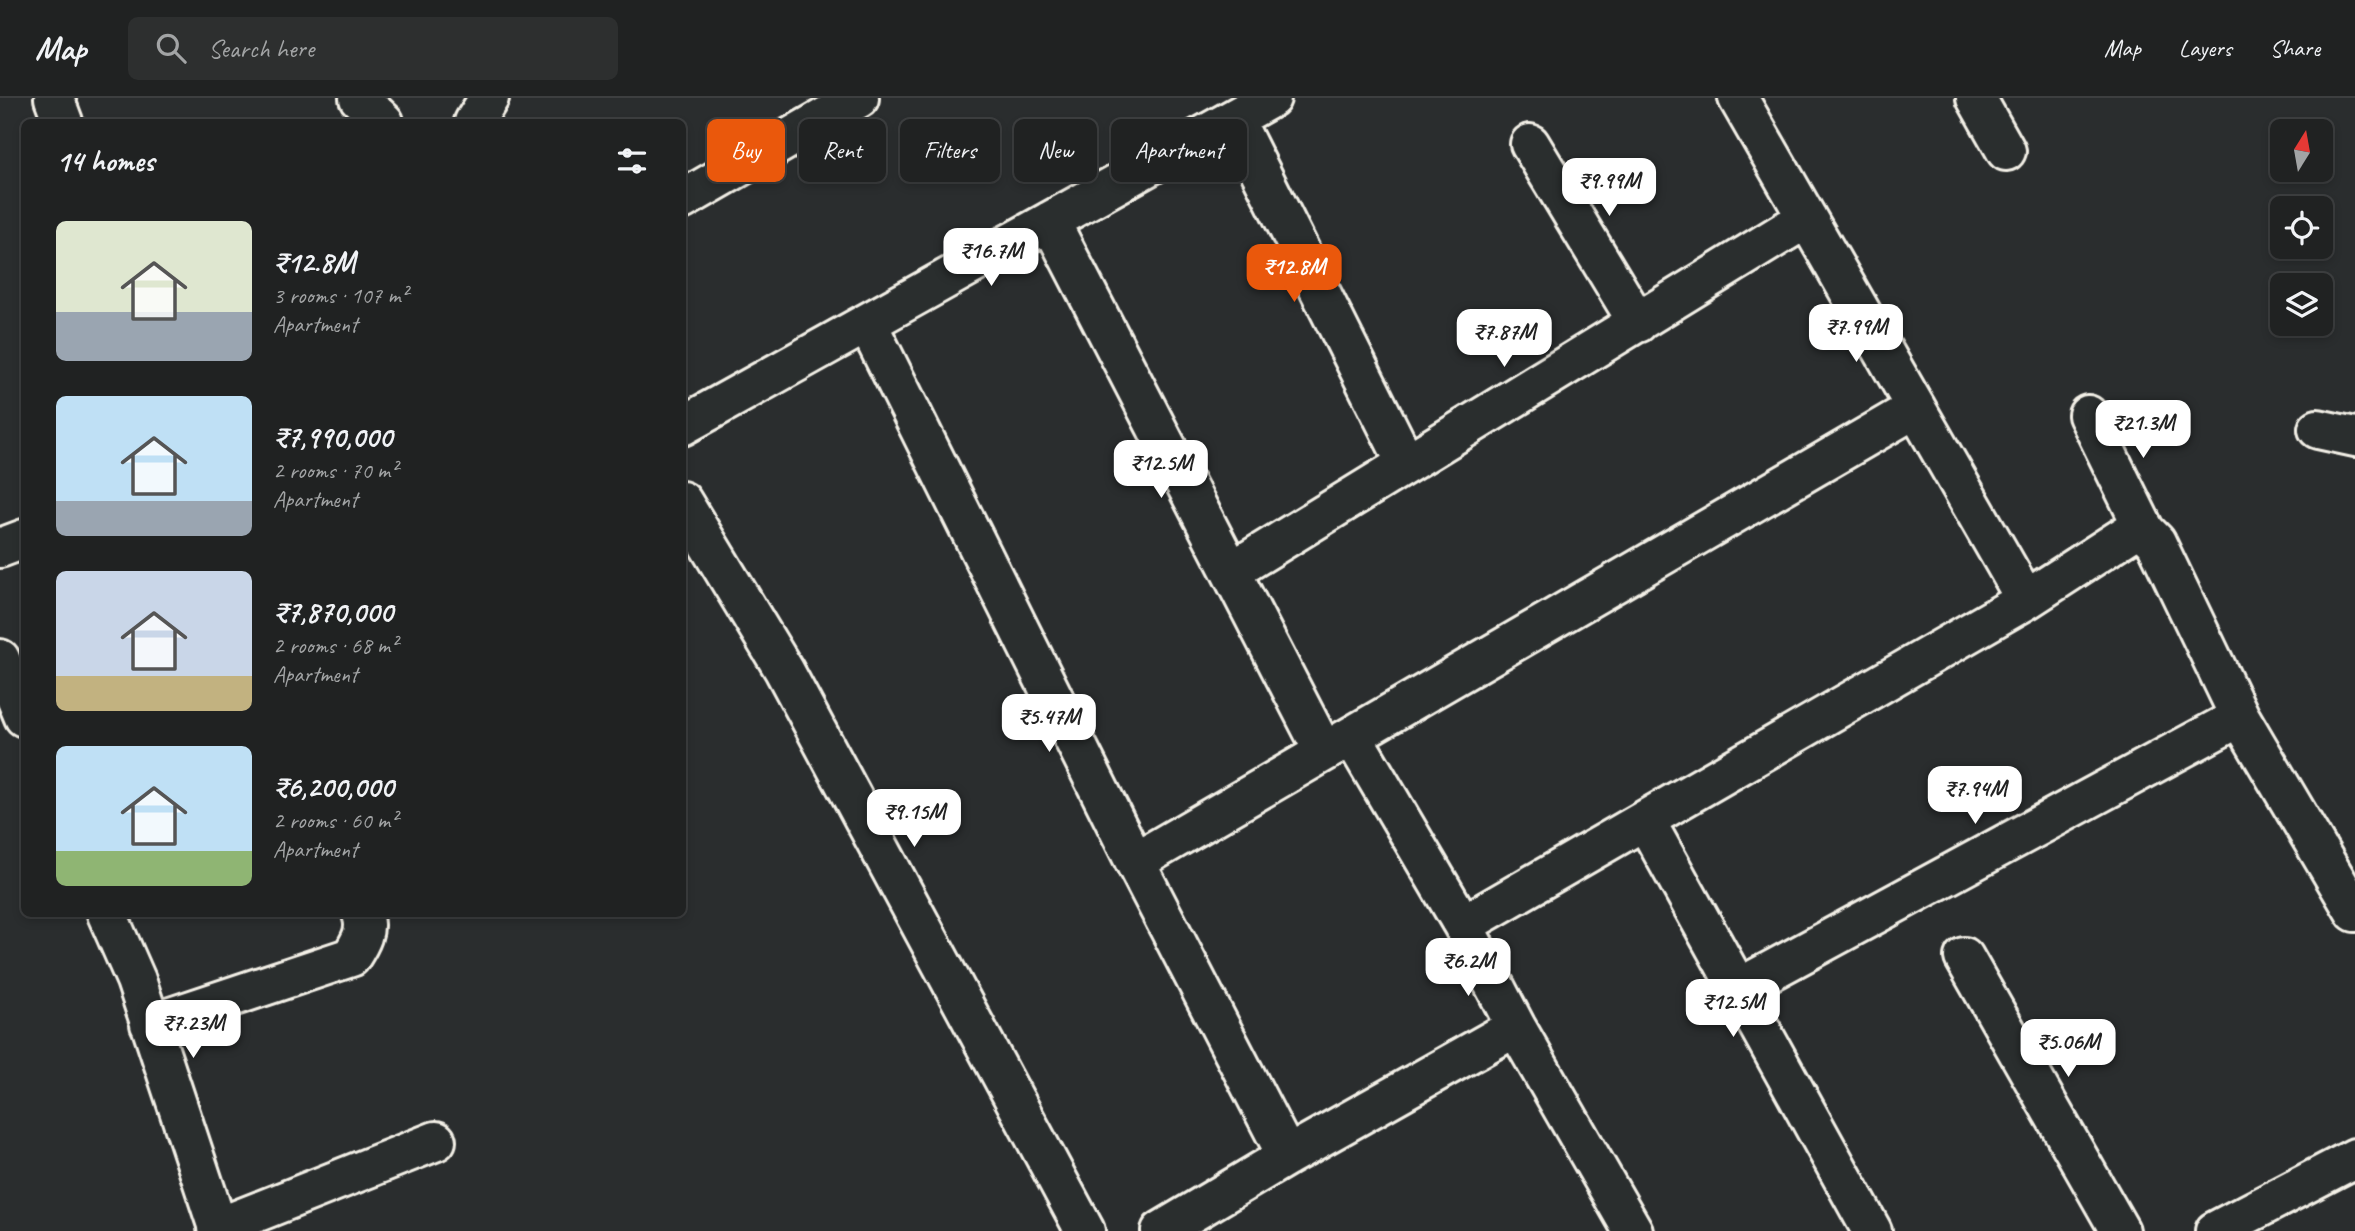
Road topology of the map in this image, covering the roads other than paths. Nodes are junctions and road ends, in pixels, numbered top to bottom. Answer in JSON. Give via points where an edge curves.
{"nodes":[{"id":1,"x":54,"y":98,"type":"edge"},
{"id":2,"x":359,"y":98,"type":"edge"},
{"id":3,"x":489,"y":98,"type":"edge"},
{"id":4,"x":859,"y":98,"type":"edge"},
{"id":5,"x":1271,"y":98,"type":"edge"},
{"id":6,"x":1738,"y":98,"type":"edge"},
{"id":7,"x":1976,"y":98,"type":"edge"},
{"id":8,"x":1234,"y":118,"type":"junction"},
{"id":9,"x":62,"y":119,"type":"edge"},
{"id":10,"x":381,"y":119,"type":"edge"},
{"id":11,"x":476,"y":119,"type":"edge"},
{"id":12,"x":1530,"y":144,"type":"dead end"},
{"id":13,"x":2006,"y":151,"type":"dead end"},
{"id":14,"x":686,"y":198,"type":"edge"},
{"id":15,"x":1807,"y":218,"type":"junction"},
{"id":16,"x":1050,"y":221,"type":"junction"},
{"id":17,"x":867,"y":323,"type":"junction"},
{"id":18,"x":1638,"y":323,"type":"junction"},
{"id":19,"x":1916,"y":408,"type":"junction"},
{"id":20,"x":2088,"y":415,"type":"dead end"},
{"id":21,"x":686,"y":424,"type":"edge"},
{"id":22,"x":2318,"y":429,"type":"dead end"},
{"id":23,"x":2355,"y":437,"type":"edge"},
{"id":24,"x":1406,"y":463,"type":"junction"},
{"id":25,"x":686,"y":508,"type":"edge"},
{"id":26,"x":2145,"y":531,"type":"junction"},
{"id":27,"x":21,"y":540,"type":"edge"},
{"id":28,"x":0,"y":548,"type":"edge"},
{"id":29,"x":1232,"y":571,"type":"junction"},
{"id":30,"x":2026,"y":600,"type":"junction"},
{"id":31,"x":0,"y":659,"type":"edge"},
{"id":32,"x":21,"y":710,"type":"edge"},
{"id":33,"x":2240,"y":717,"type":"junction"},
{"id":34,"x":1338,"y":744,"type":"junction"},
{"id":35,"x":1645,"y":820,"type":"junction"},
{"id":36,"x":1135,"y":862,"type":"junction"},
{"id":37,"x":2355,"y":912,"type":"edge"},
{"id":38,"x":108,"y":917,"type":"edge"},
{"id":39,"x":363,"y":917,"type":"edge"},
{"id":40,"x":1463,"y":925,"type":"junction"},
{"id":41,"x":1964,"y":957,"type":"dead end"},
{"id":42,"x":1739,"y":988,"type":"junction"},
{"id":43,"x":150,"y":1024,"type":"junction"},
{"id":44,"x":1516,"y":1027,"type":"junction"},
{"id":45,"x":436,"y":1141,"type":"dead end"},
{"id":46,"x":1287,"y":1156,"type":"junction"},
{"id":47,"x":2355,"y":1158,"type":"edge"},
{"id":48,"x":2227,"y":1228,"type":"edge"},
{"id":49,"x":218,"y":1230,"type":"edge"},
{"id":50,"x":1085,"y":1231,"type":"edge"},
{"id":51,"x":1161,"y":1231,"type":"edge"},
{"id":52,"x":1633,"y":1231,"type":"edge"},
{"id":53,"x":1872,"y":1231,"type":"edge"},
{"id":54,"x":2120,"y":1231,"type":"edge"}],
"edges":[{"from":1,"to":9,"type":"street"},
{"from":2,"to":10,"type":"street"},
{"from":3,"to":11,"type":"street"},
{"from":4,"to":14,"type":"street"},
{"from":5,"to":8,"type":"street"},
{"from":6,"to":15,"type":"street"},
{"from":7,"to":13,"type":"street"},
{"from":8,"to":16,"type":"street"},
{"from":8,"to":24,"type":"street"},
{"from":12,"to":18,"type":"street"},
{"from":15,"to":18,"type":"street"},
{"from":15,"to":19,"type":"street"},
{"from":16,"to":17,"type":"street"},
{"from":16,"to":29,"type":"street"},
{"from":17,"to":21,"type":"street"},
{"from":17,"to":36,"type":"street"},
{"from":18,"to":24,"type":"street"},
{"from":19,"to":30,"type":"street"},
{"from":19,"to":34,"type":"street"},
{"from":20,"to":26,"type":"street"},
{"from":22,"to":23,"type":"street"},
{"from":24,"to":29,"type":"street"},
{"from":25,"to":50,"type":"street","via":[[784,670]]},
{"from":26,"to":30,"type":"street","via":[[2132,532]]},
{"from":26,"to":33,"type":"street","via":[[2156,542]]},
{"from":27,"to":28,"type":"street"},
{"from":29,"to":34,"type":"street"},
{"from":30,"to":35,"type":"street"},
{"from":31,"to":32,"type":"street"},
{"from":33,"to":37,"type":"street"},
{"from":33,"to":42,"type":"street"},
{"from":34,"to":36,"type":"street"},
{"from":34,"to":40,"type":"street"},
{"from":35,"to":40,"type":"street"},
{"from":35,"to":42,"type":"street"},
{"from":36,"to":46,"type":"street"},
{"from":38,"to":43,"type":"street"},
{"from":39,"to":43,"type":"street","via":[[362,939],[351,957]]},
{"from":40,"to":44,"type":"street"},
{"from":41,"to":54,"type":"street"},
{"from":42,"to":53,"type":"street"},
{"from":43,"to":49,"type":"street"},
{"from":44,"to":46,"type":"street"},
{"from":44,"to":52,"type":"street"},
{"from":45,"to":49,"type":"street"},
{"from":46,"to":51,"type":"street"},
{"from":47,"to":48,"type":"street"}]}
